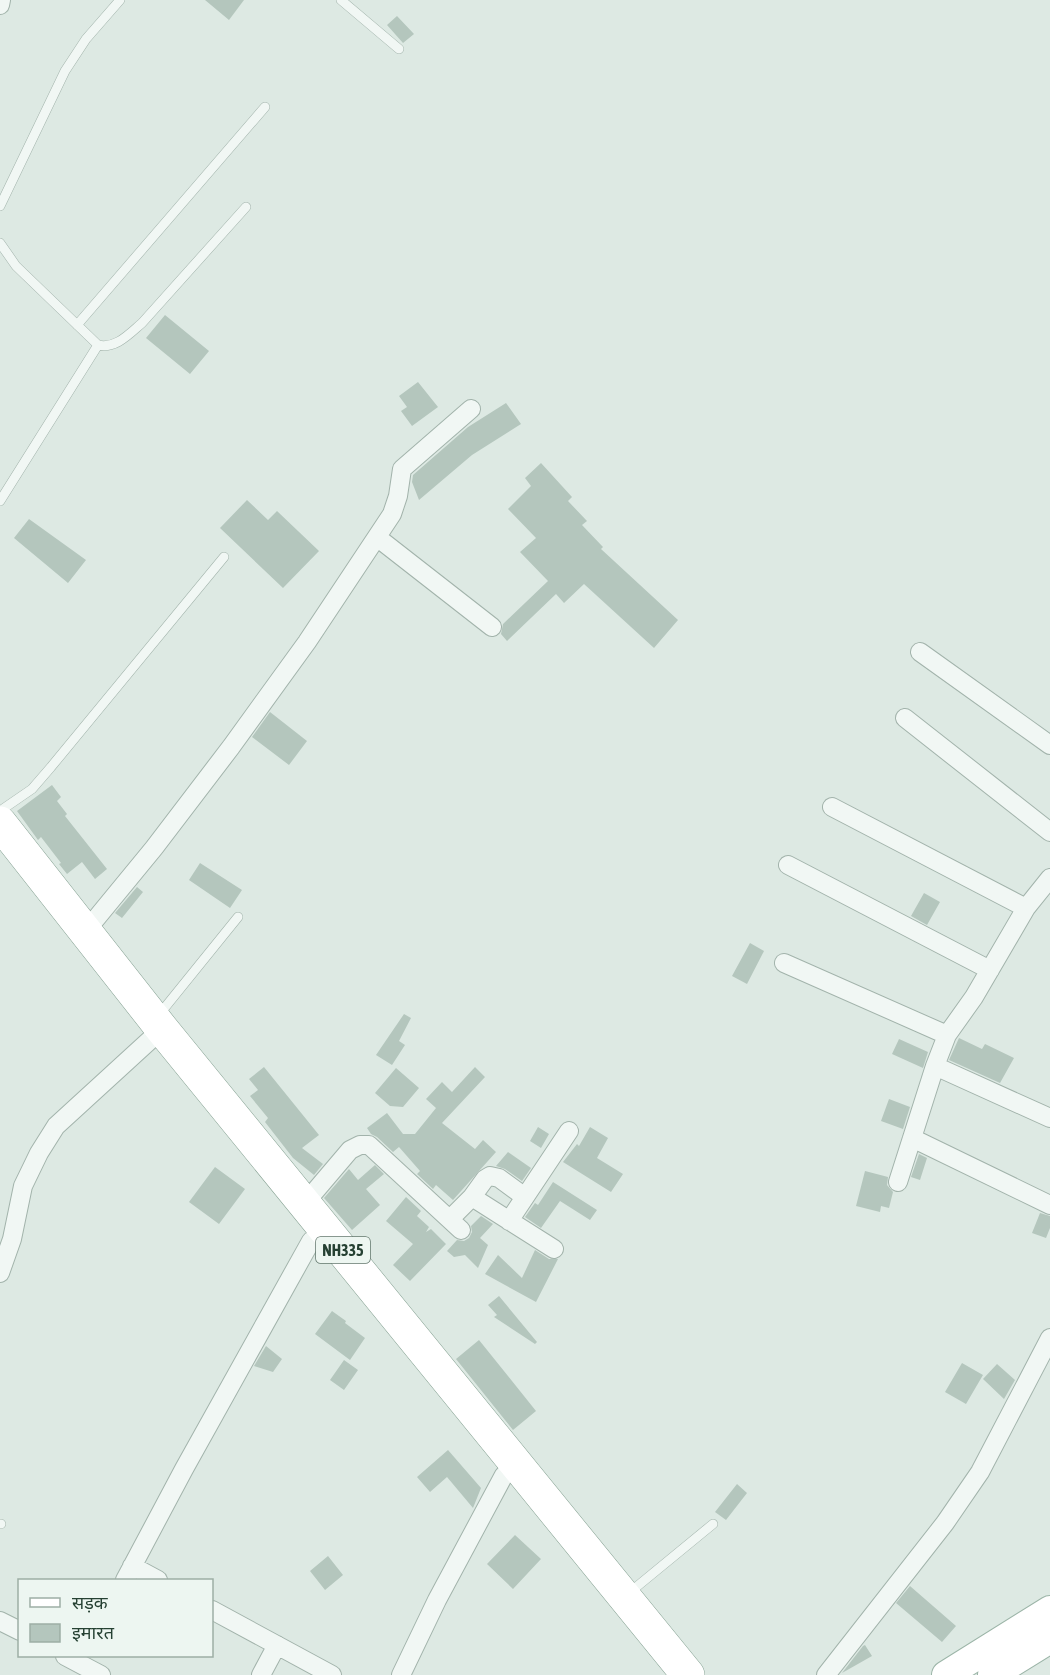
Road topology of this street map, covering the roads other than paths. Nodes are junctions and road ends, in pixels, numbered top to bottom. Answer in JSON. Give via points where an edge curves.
{"nodes":[{"id":1,"x":1,"y":0,"type":"edge"},
{"id":2,"x":120,"y":0,"type":"edge"},
{"id":3,"x":341,"y":0,"type":"edge"},
{"id":4,"x":0,"y":5,"type":"edge"},
{"id":5,"x":399,"y":49,"type":"dead end"},
{"id":6,"x":266,"y":106,"type":"dead end"},
{"id":7,"x":0,"y":206,"type":"edge"},
{"id":8,"x":246,"y":207,"type":"dead end"},
{"id":9,"x":0,"y":243,"type":"edge"},
{"id":10,"x":77,"y":325,"type":"junction"},
{"id":11,"x":98,"y":345,"type":"junction"},
{"id":12,"x":471,"y":409,"type":"dead end"},
{"id":13,"x":0,"y":501,"type":"edge"},
{"id":14,"x":378,"y":537,"type":"junction"},
{"id":15,"x":224,"y":557,"type":"dead end"},
{"id":16,"x":492,"y":627,"type":"dead end"},
{"id":17,"x":920,"y":652,"type":"dead end"},
{"id":18,"x":905,"y":718,"type":"dead end"},
{"id":19,"x":1050,"y":745,"type":"edge"},
{"id":20,"x":832,"y":807,"type":"dead end"},
{"id":21,"x":0,"y":811,"type":"edge"},
{"id":22,"x":0,"y":823,"type":"edge"},
{"id":23,"x":1050,"y":832,"type":"edge"},
{"id":24,"x":0,"y":852,"type":"edge"},
{"id":25,"x":788,"y":865,"type":"dead end"},
{"id":26,"x":1050,"y":878,"type":"edge"},
{"id":27,"x":1026,"y":908,"type":"junction"},
{"id":28,"x":238,"y":917,"type":"dead end"},
{"id":29,"x":85,"y":932,"type":"junction"},
{"id":30,"x":784,"y":963,"type":"dead end"},
{"id":31,"x":990,"y":970,"type":"junction"},
{"id":32,"x":152,"y":1030,"type":"junction"},
{"id":33,"x":947,"y":1035,"type":"junction"},
{"id":34,"x":935,"y":1066,"type":"junction"},
{"id":35,"x":1050,"y":1118,"type":"edge"},
{"id":36,"x":569,"y":1131,"type":"dead end"},
{"id":37,"x":912,"y":1138,"type":"junction"},
{"id":38,"x":898,"y":1182,"type":"dead end"},
{"id":39,"x":472,"y":1197,"type":"junction"},
{"id":40,"x":525,"y":1197,"type":"junction"},
{"id":41,"x":304,"y":1203,"type":"junction"},
{"id":42,"x":1050,"y":1205,"type":"edge"},
{"id":43,"x":509,"y":1221,"type":"junction"},
{"id":44,"x":311,"y":1241,"type":"junction"},
{"id":45,"x":554,"y":1249,"type":"dead end"},
{"id":46,"x":0,"y":1273,"type":"edge"},
{"id":47,"x":1050,"y":1338,"type":"edge"},
{"id":48,"x":504,"y":1475,"type":"junction"},
{"id":49,"x":713,"y":1524,"type":"dead end"},
{"id":50,"x":128,"y":1574,"type":"edge"},
{"id":51,"x":149,"y":1579,"type":"edge"},
{"id":52,"x":624,"y":1597,"type":"junction"},
{"id":53,"x":1050,"y":1610,"type":"edge"},
{"id":54,"x":213,"y":1611,"type":"edge"},
{"id":55,"x":0,"y":1621,"type":"edge"},
{"id":56,"x":18,"y":1630,"type":"edge"},
{"id":57,"x":1050,"y":1640,"type":"edge"},
{"id":58,"x":277,"y":1645,"type":"junction"},
{"id":59,"x":76,"y":1662,"type":"edge"},
{"id":60,"x":101,"y":1675,"type":"edge"},
{"id":61,"x":261,"y":1675,"type":"edge"},
{"id":62,"x":332,"y":1675,"type":"edge"},
{"id":63,"x":401,"y":1675,"type":"edge"},
{"id":64,"x":667,"y":1675,"type":"edge"},
{"id":65,"x":688,"y":1675,"type":"edge"},
{"id":66,"x":825,"y":1675,"type":"edge"},
{"id":67,"x":946,"y":1675,"type":"edge"},
{"id":68,"x":992,"y":1675,"type":"edge"}],
"edges":[{"from":1,"to":4,"type":"street"},
{"from":2,"to":7,"type":"lane","via":[[65,71]]},
{"from":3,"to":5,"type":"lane"},
{"from":6,"to":10,"type":"lane"},
{"from":8,"to":11,"type":"lane","via":[[142,323],[114,344]]},
{"from":9,"to":10,"type":"lane","via":[[16,266]]},
{"from":10,"to":11,"type":"lane"},
{"from":11,"to":13,"type":"lane"},
{"from":12,"to":14,"type":"street","via":[[402,469],[392,514]]},
{"from":14,"to":16,"type":"street"},
{"from":14,"to":29,"type":"street","via":[[231,747]]},
{"from":15,"to":21,"type":"lane","via":[[32,789]]},
{"from":17,"to":19,"type":"street"},
{"from":18,"to":23,"type":"street"},
{"from":20,"to":27,"type":"street"},
{"from":22,"to":29,"type":"highway","number":"NH335"},
{"from":24,"to":32,"type":"highway","number":"NH335"},
{"from":25,"to":31,"type":"street"},
{"from":26,"to":27,"type":"street"},
{"from":27,"to":31,"type":"street"},
{"from":28,"to":32,"type":"lane"},
{"from":29,"to":32,"type":"highway","number":"NH335"},
{"from":30,"to":33,"type":"street"},
{"from":31,"to":33,"type":"street"},
{"from":32,"to":41,"type":"highway","number":"NH335"},
{"from":32,"to":44,"type":"highway","number":"NH335"},
{"from":32,"to":46,"type":"street","via":[[56,1126],[39,1153],[23,1186]]},
{"from":33,"to":34,"type":"street"},
{"from":34,"to":35,"type":"street"},
{"from":34,"to":37,"type":"street"},
{"from":36,"to":40,"type":"street"},
{"from":37,"to":38,"type":"street"},
{"from":37,"to":42,"type":"street"},
{"from":39,"to":40,"type":"street","via":[[485,1179],[495,1176]]},
{"from":39,"to":41,"type":"street","via":[[455,1225],[369,1146],[360,1144],[350,1150]]},
{"from":39,"to":43,"type":"street"},
{"from":40,"to":43,"type":"street"},
{"from":41,"to":52,"type":"highway","number":"NH335"},
{"from":43,"to":45,"type":"street"},
{"from":44,"to":48,"type":"highway","number":"NH335"},
{"from":44,"to":50,"type":"street"},
{"from":47,"to":66,"type":"street","via":[[980,1472],[945,1523]]},
{"from":48,"to":63,"type":"street"},
{"from":48,"to":64,"type":"highway","number":"NH335"},
{"from":49,"to":52,"type":"lane"},
{"from":50,"to":51,"type":"street"},
{"from":52,"to":65,"type":"highway","number":"NH335"},
{"from":53,"to":67,"type":"main road"},
{"from":54,"to":58,"type":"street"},
{"from":55,"to":56,"type":"street"},
{"from":57,"to":68,"type":"main road"},
{"from":58,"to":61,"type":"street"},
{"from":58,"to":62,"type":"street"},
{"from":59,"to":60,"type":"street"}]}
